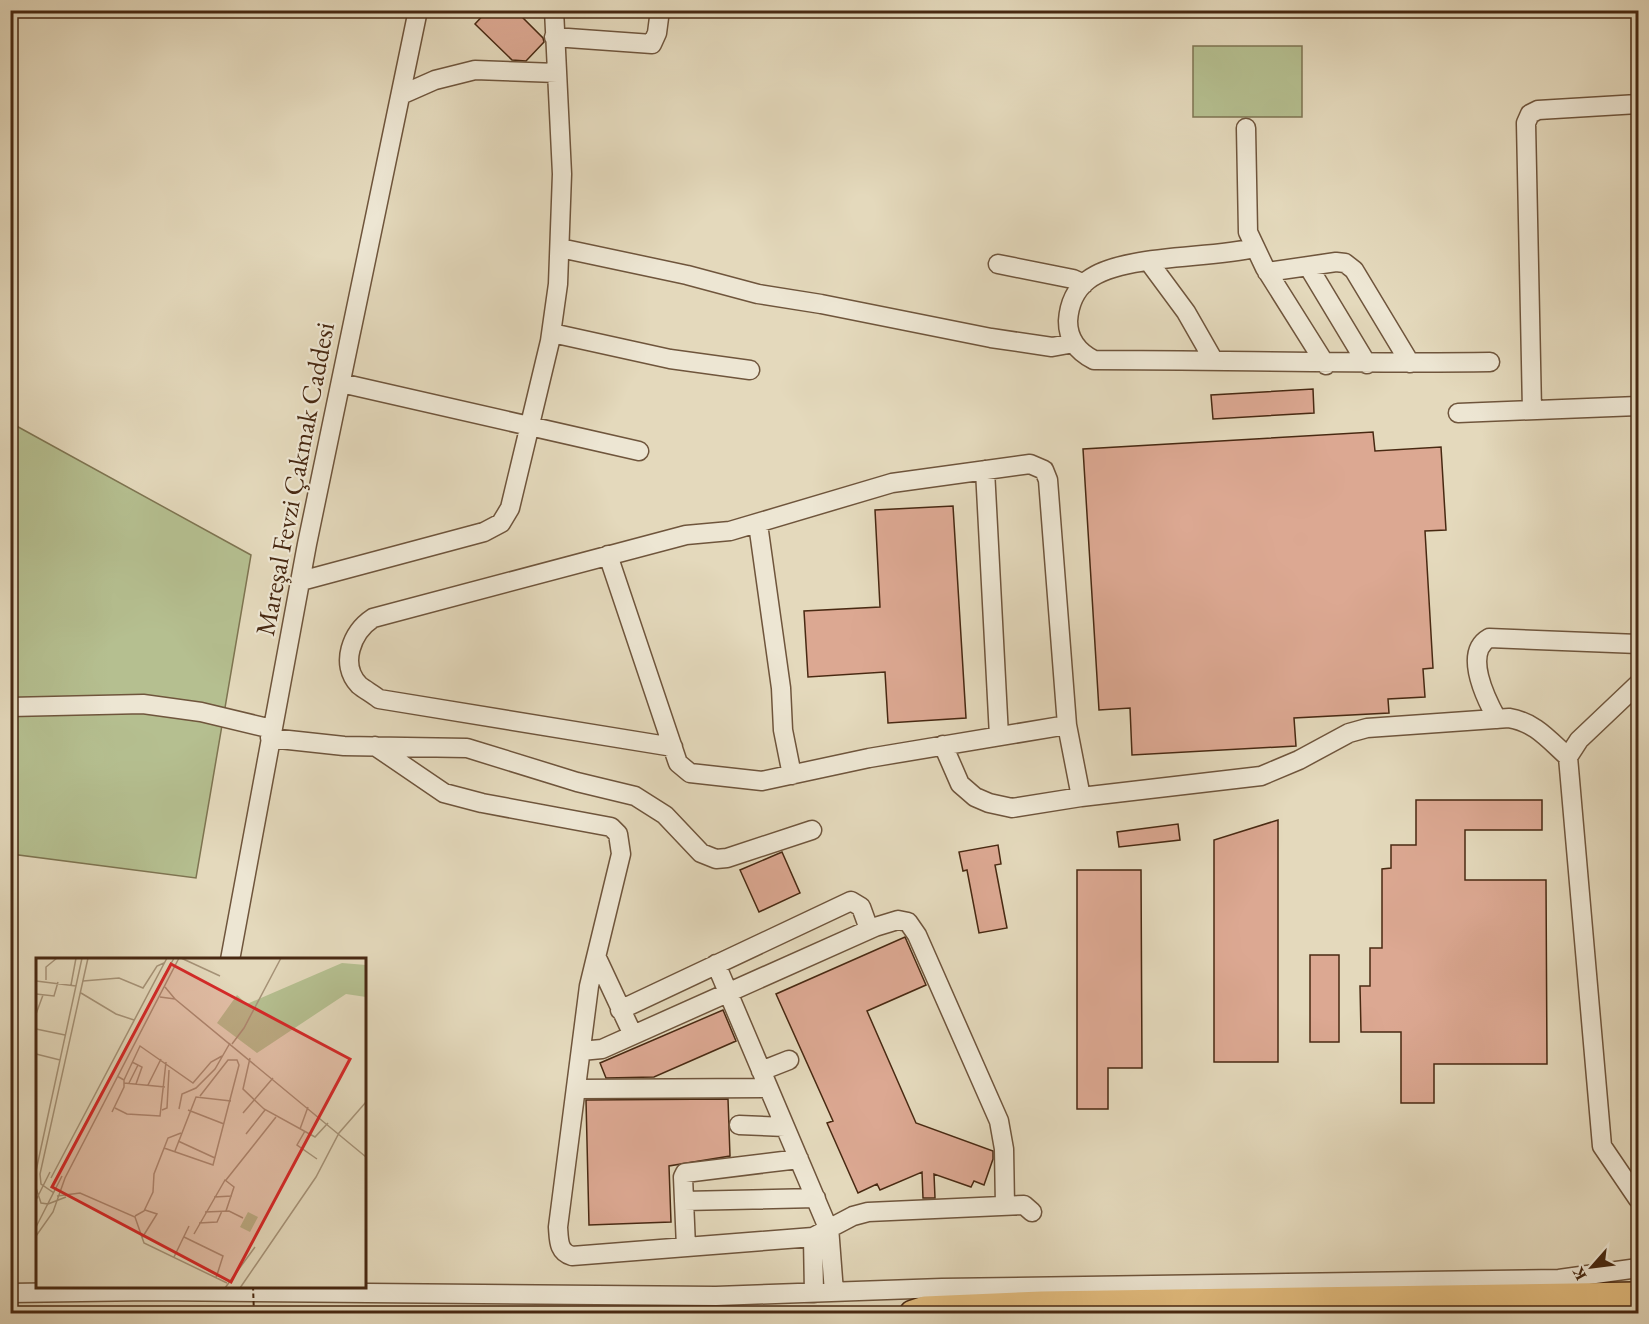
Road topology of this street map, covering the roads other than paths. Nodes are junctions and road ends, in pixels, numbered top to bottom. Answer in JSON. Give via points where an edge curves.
{"nodes":[{"id":1,"x":418,"y":10,"type":"edge"},
{"id":2,"x":554,"y":10,"type":"edge"},
{"id":3,"x":660,"y":10,"type":"edge"},
{"id":4,"x":554,"y":37,"type":"junction"},
{"id":5,"x":557,"y":73,"type":"junction"},
{"id":6,"x":401,"y":95,"type":"junction"},
{"id":7,"x":1638,"y":104,"type":"edge"},
{"id":8,"x":1246,"y":128,"type":"dead end"},
{"id":9,"x":560,"y":248,"type":"junction"},
{"id":10,"x":1254,"y":248,"type":"junction"},
{"id":11,"x":1149,"y":262,"type":"junction"},
{"id":12,"x":998,"y":264,"type":"dead end"},
{"id":13,"x":1308,"y":266,"type":"junction"},
{"id":14,"x":1267,"y":272,"type":"junction"},
{"id":15,"x":1084,"y":284,"type":"junction"},
{"id":16,"x":552,"y":333,"type":"junction"},
{"id":17,"x":1074,"y":343,"type":"junction"},
{"id":18,"x":1214,"y":360,"type":"junction"},
{"id":19,"x":1490,"y":362,"type":"dead end"},
{"id":20,"x":1410,"y":363,"type":"junction"},
{"id":21,"x":1326,"y":364,"type":"junction"},
{"id":22,"x":1366,"y":364,"type":"junction"},
{"id":23,"x":750,"y":370,"type":"dead end"},
{"id":24,"x":341,"y":383,"type":"junction"},
{"id":25,"x":1638,"y":406,"type":"edge"},
{"id":26,"x":1532,"y":410,"type":"junction"},
{"id":27,"x":1458,"y":412,"type":"dead end"},
{"id":28,"x":531,"y":428,"type":"junction"},
{"id":29,"x":639,"y":451,"type":"dead end"},
{"id":30,"x":985,"y":470,"type":"junction"},
{"id":31,"x":758,"y":524,"type":"junction"},
{"id":32,"x":608,"y":555,"type":"junction"},
{"id":33,"x":301,"y":581,"type":"junction"},
{"id":34,"x":1638,"y":644,"type":"edge"},
{"id":35,"x":1638,"y":684,"type":"edge"},
{"id":36,"x":10,"y":707,"type":"edge"},
{"id":37,"x":1497,"y":719,"type":"junction"},
{"id":38,"x":1067,"y":725,"type":"junction"},
{"id":39,"x":271,"y":734,"type":"junction"},
{"id":40,"x":999,"y":736,"type":"junction"},
{"id":41,"x":375,"y":746,"type":"junction"},
{"id":42,"x":943,"y":746,"type":"junction"},
{"id":43,"x":673,"y":747,"type":"junction"},
{"id":44,"x":1568,"y":758,"type":"junction"},
{"id":45,"x":792,"y":775,"type":"junction"},
{"id":46,"x":1081,"y":797,"type":"junction"},
{"id":47,"x":812,"y":831,"type":"dead end"},
{"id":48,"x":869,"y":929,"type":"junction"},
{"id":49,"x":230,"y":958,"type":"edge"},
{"id":50,"x":597,"y":958,"type":"junction"},
{"id":51,"x":716,"y":964,"type":"junction"},
{"id":52,"x":729,"y":993,"type":"junction"},
{"id":53,"x":620,"y":1010,"type":"junction"},
{"id":54,"x":633,"y":1035,"type":"junction"},
{"id":55,"x":581,"y":1051,"type":"junction"},
{"id":56,"x":789,"y":1060,"type":"dead end"},
{"id":57,"x":761,"y":1071,"type":"junction"},
{"id":58,"x":768,"y":1088,"type":"junction"},
{"id":59,"x":576,"y":1089,"type":"junction"},
{"id":60,"x":739,"y":1125,"type":"dead end"},
{"id":61,"x":785,"y":1127,"type":"junction"},
{"id":62,"x":799,"y":1159,"type":"junction"},
{"id":63,"x":816,"y":1198,"type":"junction"},
{"id":64,"x":1638,"y":1198,"type":"edge"},
{"id":65,"x":684,"y":1201,"type":"junction"},
{"id":66,"x":1005,"y":1206,"type":"junction"},
{"id":67,"x":1032,"y":1212,"type":"dead end"},
{"id":68,"x":824,"y":1230,"type":"junction"},
{"id":69,"x":686,"y":1247,"type":"junction"},
{"id":70,"x":1638,"y":1268,"type":"edge"},
{"id":71,"x":152,"y":1289,"type":"edge"},
{"id":72,"x":221,"y":1289,"type":"edge"},
{"id":73,"x":46,"y":1290,"type":"edge"},
{"id":74,"x":834,"y":1292,"type":"junction"},
{"id":75,"x":10,"y":1293,"type":"edge"},
{"id":76,"x":814,"y":1293,"type":"junction"},
{"id":77,"x":1637,"y":1298,"type":"edge"},
{"id":78,"x":913,"y":1314,"type":"edge"}],
"edges":[{"from":1,"to":6,"type":"street","name":"Mareşal Fevzi Çakmak Caddesi"},
{"from":2,"to":4,"type":"street"},
{"from":3,"to":4,"type":"street","via":[[652,44]]},
{"from":4,"to":5,"type":"street"},
{"from":5,"to":6,"type":"street","via":[[475,70],[435,80]]},
{"from":5,"to":9,"type":"street","via":[[562,174]]},
{"from":6,"to":24,"type":"street","name":"Mareşal Fevzi Çakmak Caddesi"},
{"from":7,"to":26,"type":"street","via":[[1538,110],[1530,114],[1526,123]]},
{"from":8,"to":10,"type":"street","via":[[1246,223]]},
{"from":9,"to":16,"type":"street"},
{"from":9,"to":17,"type":"street","via":[[758,294],[1032,345]]},
{"from":10,"to":11,"type":"street"},
{"from":10,"to":14,"type":"street"},
{"from":11,"to":15,"type":"street","via":[[1107,272]]},
{"from":11,"to":18,"type":"street","via":[[1186,312]]},
{"from":12,"to":15,"type":"street"},
{"from":13,"to":14,"type":"street"},
{"from":13,"to":20,"type":"street","via":[[1336,262],[1354,270]]},
{"from":13,"to":22,"type":"street"},
{"from":14,"to":21,"type":"street"},
{"from":15,"to":17,"type":"street","via":[[1070,310],[1068,322]]},
{"from":16,"to":23,"type":"street","via":[[670,359]]},
{"from":16,"to":28,"type":"street"},
{"from":17,"to":18,"type":"street","via":[[1094,360]]},
{"from":18,"to":21,"type":"street"},
{"from":19,"to":20,"type":"street"},
{"from":20,"to":22,"type":"street"},
{"from":21,"to":22,"type":"street"},
{"from":24,"to":28,"type":"street"},
{"from":24,"to":33,"type":"street","name":"Mareşal Fevzi Çakmak Caddesi"},
{"from":25,"to":26,"type":"street"},
{"from":26,"to":27,"type":"street"},
{"from":28,"to":29,"type":"street"},
{"from":28,"to":33,"type":"street","via":[[510,508],[496,526],[391,559]]},
{"from":30,"to":31,"type":"street","via":[[892,483]]},
{"from":30,"to":38,"type":"street","via":[[1030,464],[1044,470],[1048,480]]},
{"from":30,"to":40,"type":"street"},
{"from":31,"to":32,"type":"street","via":[[686,535]]},
{"from":31,"to":45,"type":"street","via":[[781,688],[785,747]]},
{"from":32,"to":43,"type":"street"},
{"from":32,"to":43,"type":"street","via":[[373,618],[355,636],[349,656],[351,671],[360,685],[379,699]]},
{"from":33,"to":39,"type":"street","name":"Mareşal Fevzi Çakmak Caddesi"},
{"from":34,"to":37,"type":"street","via":[[1489,638],[1481,642],[1477,654],[1487,702]]},
{"from":35,"to":44,"type":"street","via":[[1579,740]]},
{"from":36,"to":39,"type":"street","via":[[143,704],[201,712]]},
{"from":37,"to":44,"type":"street","via":[[1524,720]]},
{"from":37,"to":46,"type":"street","via":[[1367,728],[1261,776]]},
{"from":38,"to":40,"type":"street"},
{"from":38,"to":46,"type":"street"},
{"from":39,"to":41,"type":"street","via":[[344,746]]},
{"from":39,"to":49,"type":"street","name":"Mareşal Fevzi Çakmak Caddesi"},
{"from":40,"to":42,"type":"street"},
{"from":41,"to":47,"type":"street","via":[[467,748],[635,796],[665,815],[701,853],[716,859]]},
{"from":41,"to":50,"type":"street","via":[[444,793],[611,827],[618,834],[621,854]]},
{"from":42,"to":45,"type":"street"},
{"from":42,"to":46,"type":"street","via":[[960,784],[989,803],[1012,808]]},
{"from":43,"to":45,"type":"street","via":[[678,763],[690,772],[762,781]]},
{"from":44,"to":64,"type":"street","via":[[1602,1146]]},
{"from":48,"to":51,"type":"street","via":[[861,907],[851,901]]},
{"from":48,"to":52,"type":"street"},
{"from":48,"to":66,"type":"street","via":[[898,920],[908,922],[917,935],[999,1121],[1004,1149]]},
{"from":50,"to":53,"type":"street"},
{"from":50,"to":55,"type":"street","via":[[589,986]]},
{"from":51,"to":52,"type":"street"},
{"from":51,"to":53,"type":"street"},
{"from":52,"to":54,"type":"street"},
{"from":52,"to":57,"type":"street"},
{"from":53,"to":54,"type":"street"},
{"from":54,"to":55,"type":"street","via":[[602,1049]]},
{"from":55,"to":59,"type":"street"},
{"from":56,"to":57,"type":"street"},
{"from":57,"to":58,"type":"street"},
{"from":58,"to":59,"type":"street"},
{"from":58,"to":61,"type":"street"},
{"from":59,"to":69,"type":"street","via":[[558,1227],[561,1249],[572,1256]]},
{"from":60,"to":61,"type":"street"},
{"from":61,"to":62,"type":"street"},
{"from":62,"to":63,"type":"street"},
{"from":62,"to":65,"type":"street","via":[[688,1172],[683,1177]]},
{"from":63,"to":65,"type":"street"},
{"from":63,"to":68,"type":"street"},
{"from":65,"to":69,"type":"street"},
{"from":66,"to":67,"type":"street","via":[[1024,1205]]},
{"from":66,"to":68,"type":"street","via":[[868,1212]]},
{"from":68,"to":69,"type":"street"},
{"from":68,"to":74,"type":"street"},
{"from":68,"to":76,"type":"street"},
{"from":70,"to":74,"type":"street","via":[[1559,1279]]},
{"from":71,"to":72,"type":"street"},
{"from":71,"to":73,"type":"street"},
{"from":72,"to":76,"type":"street","via":[[669,1297]]},
{"from":73,"to":75,"type":"street"},
{"from":74,"to":76,"type":"street"},
{"from":77,"to":78,"type":"highway","via":[[1042,1305],[925,1310]]}]}
